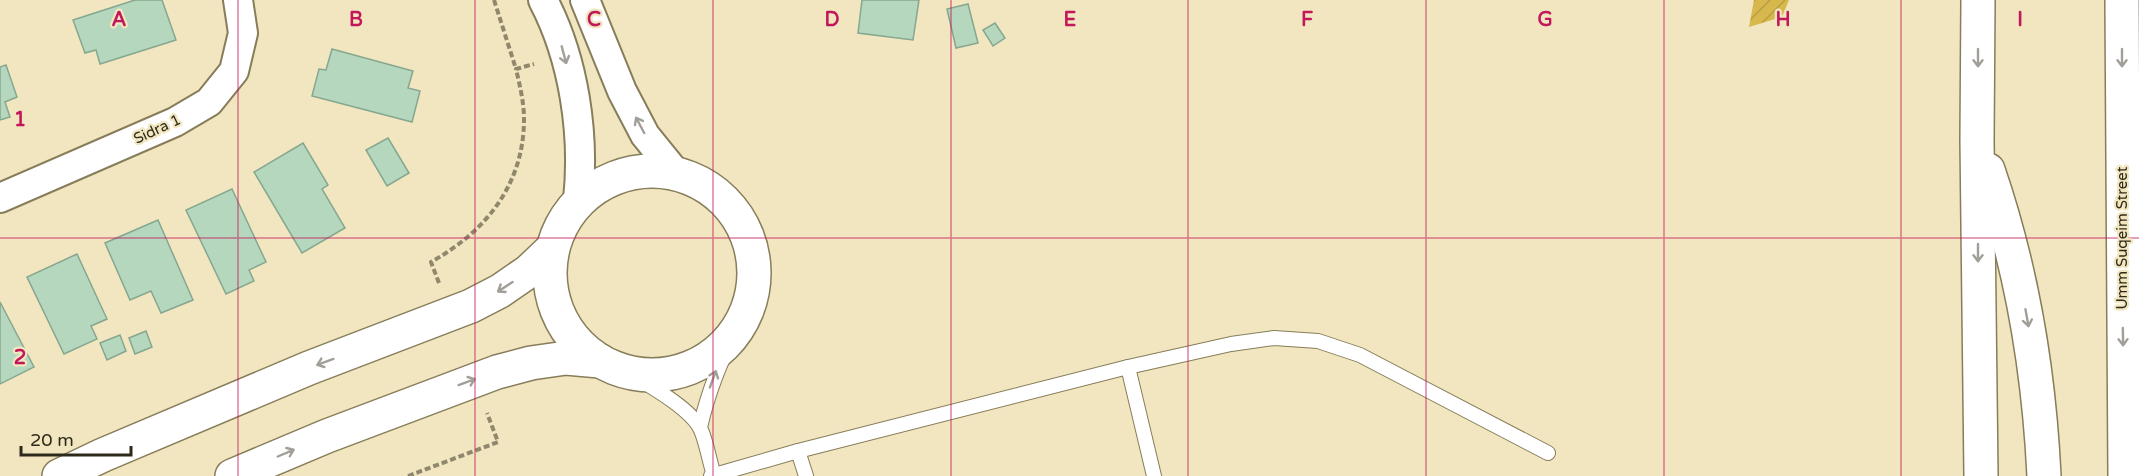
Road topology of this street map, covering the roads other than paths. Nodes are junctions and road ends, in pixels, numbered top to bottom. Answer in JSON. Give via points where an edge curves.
{"nodes":[{"id":1,"x":238,"y":0,"type":"edge"},
{"id":2,"x":543,"y":0,"type":"edge"},
{"id":3,"x":585,"y":0,"type":"edge"},
{"id":4,"x":1978,"y":0,"type":"edge"},
{"id":5,"x":2122,"y":0,"type":"edge"},
{"id":6,"x":1977,"y":140,"type":"junction"},
{"id":7,"x":675,"y":172,"type":"junction"},
{"id":8,"x":0,"y":198,"type":"edge"},
{"id":9,"x":578,"y":200,"type":"junction"},
{"id":10,"x":550,"y":251,"type":"junction"},
{"id":11,"x":735,"y":334,"type":"junction"},
{"id":12,"x":614,"y":367,"type":"junction"},
{"id":13,"x":1128,"y":367,"type":"junction"},
{"id":14,"x":1980,"y":411,"type":"junction"},
{"id":15,"x":700,"y":427,"type":"junction"},
{"id":16,"x":798,"y":451,"type":"junction"},
{"id":17,"x":1548,"y":453,"type":"dead end"},
{"id":18,"x":59,"y":476,"type":"edge"},
{"id":19,"x":232,"y":476,"type":"edge"},
{"id":20,"x":712,"y":476,"type":"edge"},
{"id":21,"x":806,"y":476,"type":"edge"},
{"id":22,"x":1154,"y":476,"type":"edge"},
{"id":23,"x":1963,"y":476,"type":"edge"},
{"id":24,"x":1981,"y":476,"type":"edge"},
{"id":25,"x":2044,"y":476,"type":"edge"},
{"id":26,"x":2125,"y":476,"type":"edge"}],
"edges":[{"from":1,"to":8,"type":"street","name":"Sidra 1","via":[[243,33],[234,72],[209,102],[175,122]]},
{"from":2,"to":9,"type":"street","one_way":true,"via":[[558,34],[576,113]]},
{"from":7,"to":3,"type":"street","one_way":true,"via":[[636,118]]},
{"from":4,"to":6,"type":"street","one_way":true},
{"from":5,"to":26,"type":"street","name":"Umm Suqeim Street","one_way":true},
{"from":6,"to":14,"type":"street","one_way":true},
{"from":6,"to":25,"type":"street","one_way":true,"via":[[2011,246],[2026,316],[2036,376]]},
{"from":7,"to":9,"type":"street","via":[[640,170],[606,180]]},
{"from":7,"to":11,"type":"street","via":[[706,185],[732,208],[748,237],[755,270],[750,304]]},
{"from":9,"to":10,"type":"street","via":[[560,224]]},
{"from":10,"to":12,"type":"street","via":[[549,283],[558,314],[575,341]]},
{"from":10,"to":18,"type":"street","one_way":true,"via":[[529,271],[471,306],[309,368]]},
{"from":11,"to":12,"type":"street","via":[[714,355],[687,369],[657,375]]},
{"from":15,"to":11,"type":"lane","one_way":true,"via":[[719,363]]},
{"from":12,"to":15,"type":"lane","via":[[654,388]]},
{"from":19,"to":12,"type":"street","one_way":true,"via":[[497,372],[566,358]]},
{"from":13,"to":16,"type":"lane"},
{"from":13,"to":17,"type":"lane","via":[[1274,338],[1318,341],[1360,355]]},
{"from":13,"to":22,"type":"lane"},
{"from":14,"to":23,"type":"street"},
{"from":14,"to":24,"type":"street"},
{"from":15,"to":20,"type":"lane"},
{"from":16,"to":20,"type":"lane"},
{"from":16,"to":21,"type":"lane"}]}
